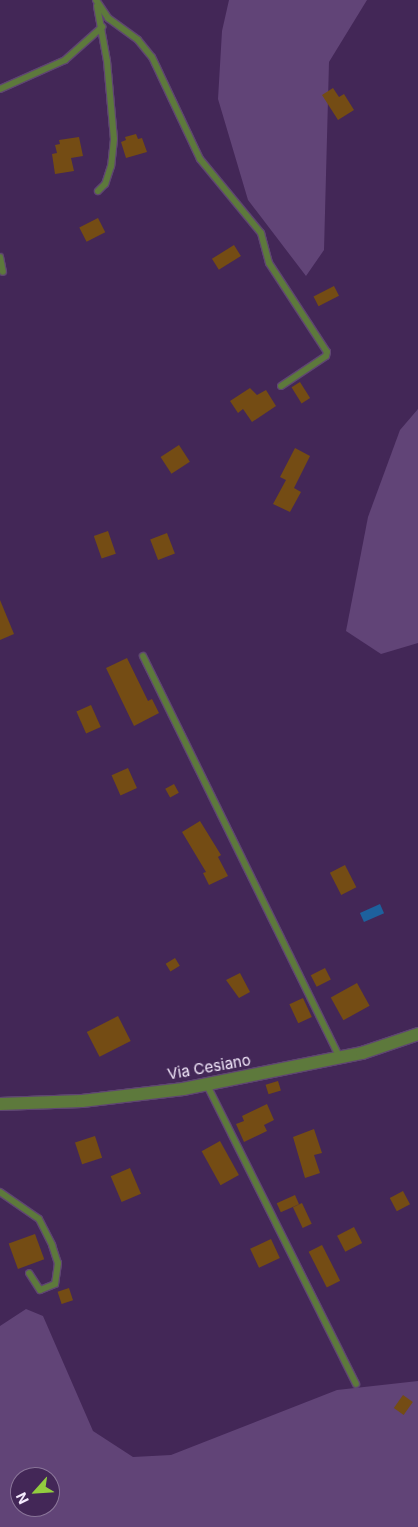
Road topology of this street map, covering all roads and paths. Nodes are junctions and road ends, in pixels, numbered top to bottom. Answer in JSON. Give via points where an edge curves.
{"nodes":[{"id":1,"x":96,"y":0,"type":"edge"},
{"id":2,"x":102,"y":27,"type":"junction"},
{"id":3,"x":0,"y":89,"type":"edge"},
{"id":4,"x":98,"y":191,"type":"dead end"},
{"id":5,"x":0,"y":257,"type":"edge"},
{"id":6,"x":3,"y":272,"type":"dead end"},
{"id":7,"x":281,"y":386,"type":"dead end"},
{"id":8,"x":143,"y":656,"type":"dead end"},
{"id":9,"x":418,"y":1034,"type":"edge"},
{"id":10,"x":340,"y":1058,"type":"junction"},
{"id":11,"x":207,"y":1085,"type":"junction"},
{"id":12,"x":0,"y":1104,"type":"edge"},
{"id":13,"x":0,"y":1192,"type":"edge"},
{"id":14,"x":29,"y":1273,"type":"dead end"},
{"id":15,"x":356,"y":1384,"type":"dead end"}],
"edges":[{"from":1,"to":2,"type":"lane"},
{"from":1,"to":7,"type":"lane","via":[[108,18],[138,40],[155,61],[200,159],[261,233],[269,263],[326,352],[326,356]]},
{"from":2,"to":3,"type":"lane","via":[[65,60]]},
{"from":2,"to":4,"type":"lane","via":[[114,147],[106,181]]},
{"from":5,"to":6,"type":"lane"},
{"from":8,"to":10,"type":"lane"},
{"from":9,"to":10,"type":"street","name":"Via Cesiano"},
{"from":10,"to":11,"type":"street","name":"Via Cesiano"},
{"from":11,"to":12,"type":"street","name":"Via Cesiano","via":[[119,1097]]},
{"from":11,"to":15,"type":"lane"},
{"from":13,"to":14,"type":"lane","via":[[39,1219],[52,1244],[58,1263],[55,1284],[46,1289],[37,1288]]}]}
